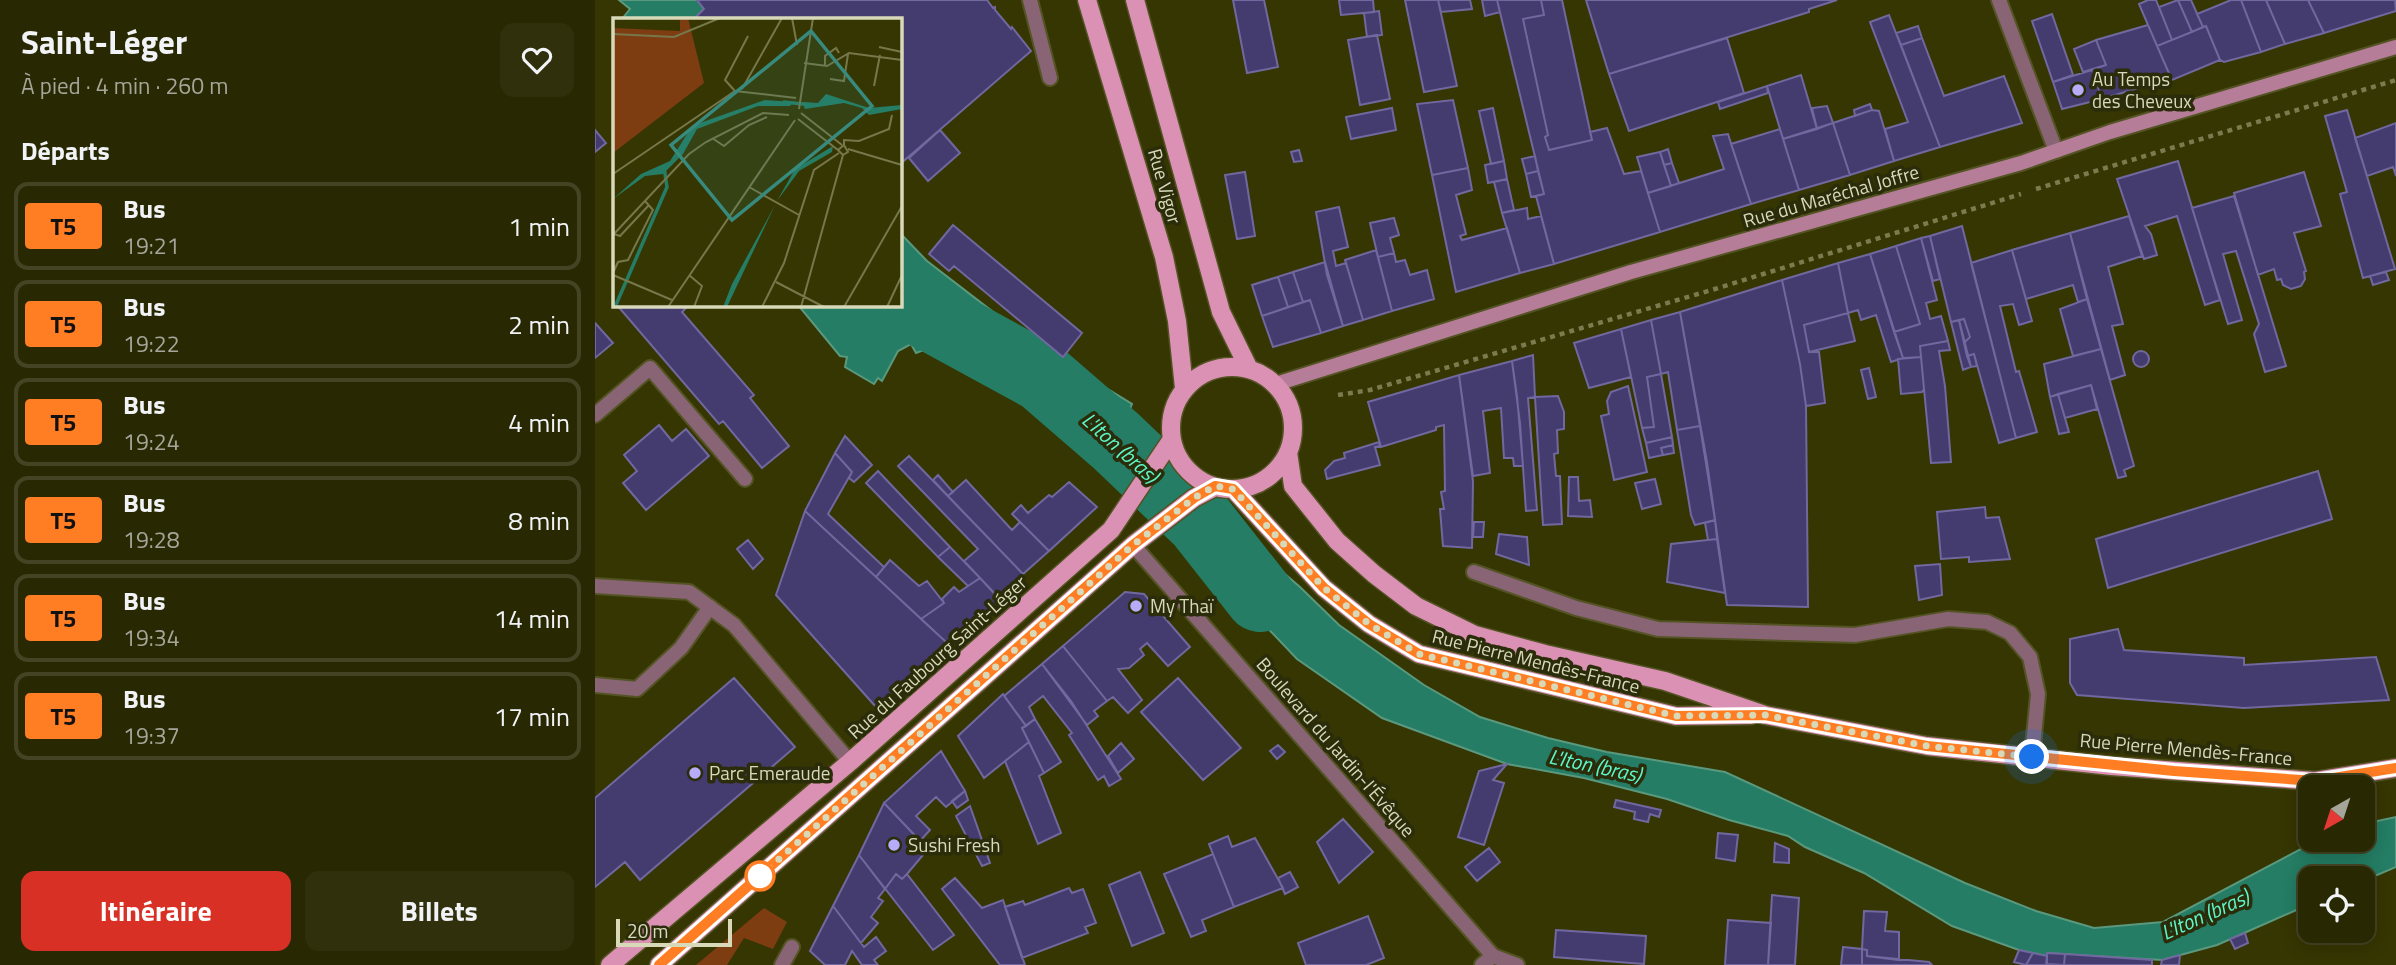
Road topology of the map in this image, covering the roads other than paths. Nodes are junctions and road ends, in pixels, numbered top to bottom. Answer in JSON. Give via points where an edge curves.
{"nodes":[{"id":1,"x":1030,"y":0,"type":"edge"},
{"id":2,"x":1087,"y":0,"type":"edge"},
{"id":3,"x":1135,"y":0,"type":"edge"},
{"id":4,"x":1999,"y":0,"type":"edge"},
{"id":5,"x":2396,"y":47,"type":"edge"},
{"id":6,"x":1050,"y":78,"type":"dead end"},
{"id":7,"x":2056,"y":151,"type":"junction"},
{"id":8,"x":1248,"y":367,"type":"junction"},
{"id":9,"x":1276,"y":384,"type":"junction"},
{"id":10,"x":1184,"y":388,"type":"junction"},
{"id":11,"x":595,"y":415,"type":"edge"},
{"id":12,"x":1172,"y":439,"type":"junction"},
{"id":13,"x":1289,"y":453,"type":"junction"},
{"id":14,"x":745,"y":479,"type":"dead end"},
{"id":15,"x":1224,"y":488,"type":"junction"},
{"id":16,"x":1133,"y":545,"type":"junction"},
{"id":17,"x":1474,"y":572,"type":"dead end"},
{"id":18,"x":595,"y":586,"type":"edge"},
{"id":19,"x":709,"y":607,"type":"junction"},
{"id":20,"x":595,"y":685,"type":"edge"},
{"id":21,"x":1765,"y":715,"type":"junction"},
{"id":22,"x":2032,"y":757,"type":"junction"},
{"id":23,"x":851,"y":762,"type":"junction"},
{"id":24,"x":2396,"y":768,"type":"edge"},
{"id":25,"x":792,"y":947,"type":"dead end"},
{"id":26,"x":1487,"y":960,"type":"edge"},
{"id":27,"x":610,"y":965,"type":"edge"},
{"id":28,"x":659,"y":965,"type":"edge"},
{"id":29,"x":782,"y":965,"type":"edge"},
{"id":30,"x":1517,"y":965,"type":"edge"}],
"edges":[{"from":1,"to":6,"type":"street"},
{"from":2,"to":10,"type":"main road","name":"Rue Vigor","via":[[1164,257]]},
{"from":3,"to":8,"type":"main road","name":"Rue Vigor","via":[[1221,312]]},
{"from":4,"to":7,"type":"street"},
{"from":5,"to":7,"type":"main road","name":"Rue du Maréchal Joffre"},
{"from":7,"to":9,"type":"main road","name":"Rue du Maréchal Joffre","via":[[1631,272]]},
{"from":8,"to":9,"type":"main road"},
{"from":8,"to":10,"type":"main road","via":[[1213,368]]},
{"from":9,"to":13,"type":"main road","via":[[1289,404],[1294,427]]},
{"from":10,"to":12,"type":"main road","via":[[1172,412]]},
{"from":11,"to":14,"type":"street","via":[[650,368]]},
{"from":12,"to":15,"type":"main road","via":[[1180,460],[1195,476]]},
{"from":12,"to":23,"type":"main road","name":"Rue du Faubourg Saint-Léger","via":[[1111,530]]},
{"from":13,"to":15,"type":"main road","via":[[1266,478],[1251,486]]},
{"from":13,"to":21,"type":"main road","name":"Rue Pierre Mendès-France","via":[[1293,486],[1337,541],[1416,606],[1475,635],[1665,681]]},
{"from":15,"to":16,"type":"main road","via":[[1194,498]]},
{"from":15,"to":21,"type":"main road","name":"Rue Pierre Mendès-France","via":[[1324,588],[1369,624],[1419,654],[1676,716]]},
{"from":16,"to":26,"type":"street","name":"Boulevard du Jardin-l'Évêque"},
{"from":16,"to":28,"type":"main road"},
{"from":17,"to":22,"type":"street","via":[[1576,608],[1658,629],[1854,635],[1948,619],[1987,622],[2010,633],[2030,657],[2038,694]]},
{"from":18,"to":19,"type":"street","via":[[689,592]]},
{"from":19,"to":20,"type":"street","via":[[681,648],[636,689]]},
{"from":19,"to":23,"type":"street","via":[[734,625]]},
{"from":21,"to":22,"type":"main road","name":"Rue Pierre Mendès-France","via":[[1927,746]]},
{"from":22,"to":24,"type":"main road","name":"Rue Pierre Mendès-France","via":[[2315,781]]},
{"from":23,"to":27,"type":"main road","name":"Rue du Faubourg Saint-Léger"},
{"from":25,"to":29,"type":"street"},
{"from":26,"to":30,"type":"street","name":"Boulevard du Jardin-l'Évêque"}]}
